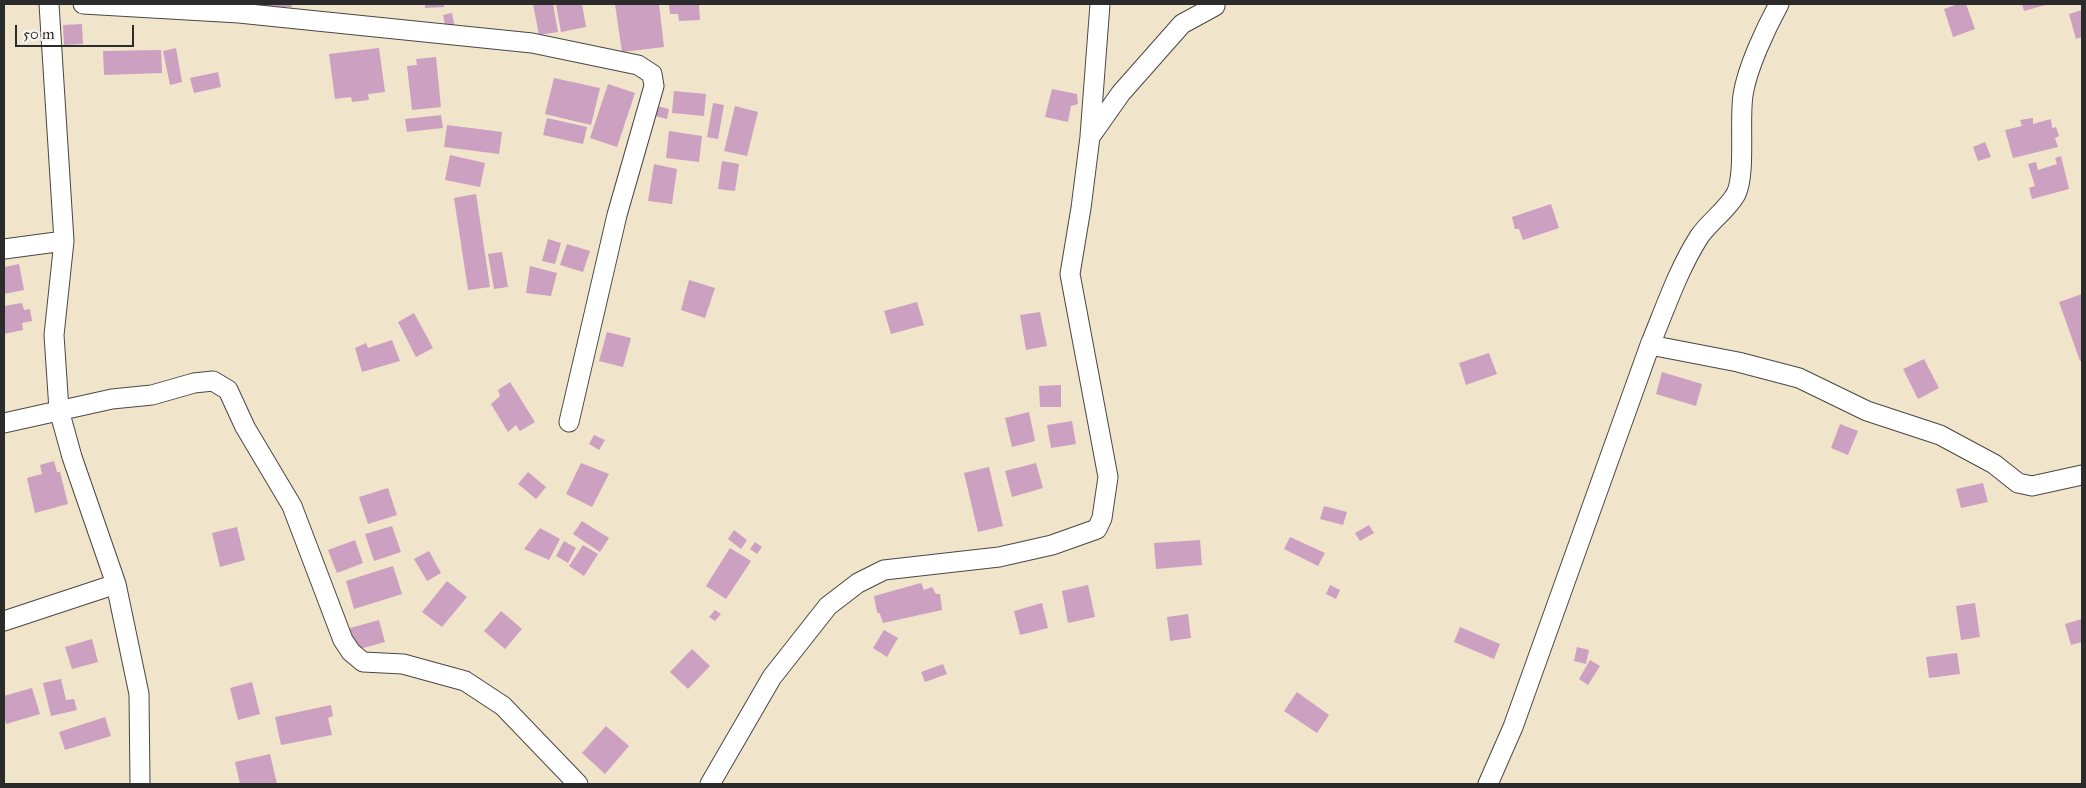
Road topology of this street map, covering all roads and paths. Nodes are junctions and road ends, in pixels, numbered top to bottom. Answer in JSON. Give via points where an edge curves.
{"nodes":[{"id":1,"x":50,"y":4,"type":"edge"},
{"id":2,"x":83,"y":4,"type":"edge"},
{"id":3,"x":1100,"y":4,"type":"edge"},
{"id":4,"x":1779,"y":4,"type":"edge"},
{"id":5,"x":1215,"y":6,"type":"dead end"},
{"id":6,"x":239,"y":8,"type":"edge"},
{"id":7,"x":1090,"y":137,"type":"junction"},
{"id":8,"x":64,"y":240,"type":"junction"},
{"id":9,"x":4,"y":249,"type":"edge"},
{"id":10,"x":1650,"y":344,"type":"junction"},
{"id":11,"x":59,"y":410,"type":"junction"},
{"id":12,"x":569,"y":422,"type":"dead end"},
{"id":13,"x":4,"y":423,"type":"edge"},
{"id":14,"x":2082,"y":475,"type":"edge"},
{"id":15,"x":116,"y":584,"type":"junction"},
{"id":16,"x":4,"y":621,"type":"edge"},
{"id":17,"x":140,"y":784,"type":"edge"},
{"id":18,"x":578,"y":784,"type":"edge"},
{"id":19,"x":710,"y":784,"type":"edge"},
{"id":20,"x":1488,"y":784,"type":"edge"}],
"edges":[{"from":1,"to":8,"type":"street"},
{"from":2,"to":6,"type":"street"},
{"from":3,"to":7,"type":"street"},
{"from":4,"to":10,"type":"street","via":[[1747,78],[1736,194],[1699,237]]},
{"from":5,"to":7,"type":"street","via":[[1176,30],[1122,93]]},
{"from":6,"to":12,"type":"street","via":[[532,43],[638,64],[652,74],[654,86],[617,215]]},
{"from":7,"to":19,"type":"street","via":[[1070,274],[1108,477],[1102,518],[1097,529],[1052,545],[999,558],[884,570],[858,583],[828,606],[772,677]]},
{"from":8,"to":9,"type":"street"},
{"from":8,"to":11,"type":"street","via":[[54,335]]},
{"from":10,"to":14,"type":"street","via":[[1799,378],[1867,411],[1940,436],[1994,464],[2018,483],[2032,486]]},
{"from":10,"to":20,"type":"street","via":[[1513,727]]},
{"from":11,"to":13,"type":"street"},
{"from":11,"to":15,"type":"street"},
{"from":11,"to":18,"type":"street","via":[[152,395],[194,383],[213,381],[228,390],[245,427],[292,506],[343,640],[351,652],[363,662],[402,664],[465,681],[503,706]]},
{"from":15,"to":16,"type":"street"},
{"from":15,"to":17,"type":"street","via":[[139,694]]}]}
